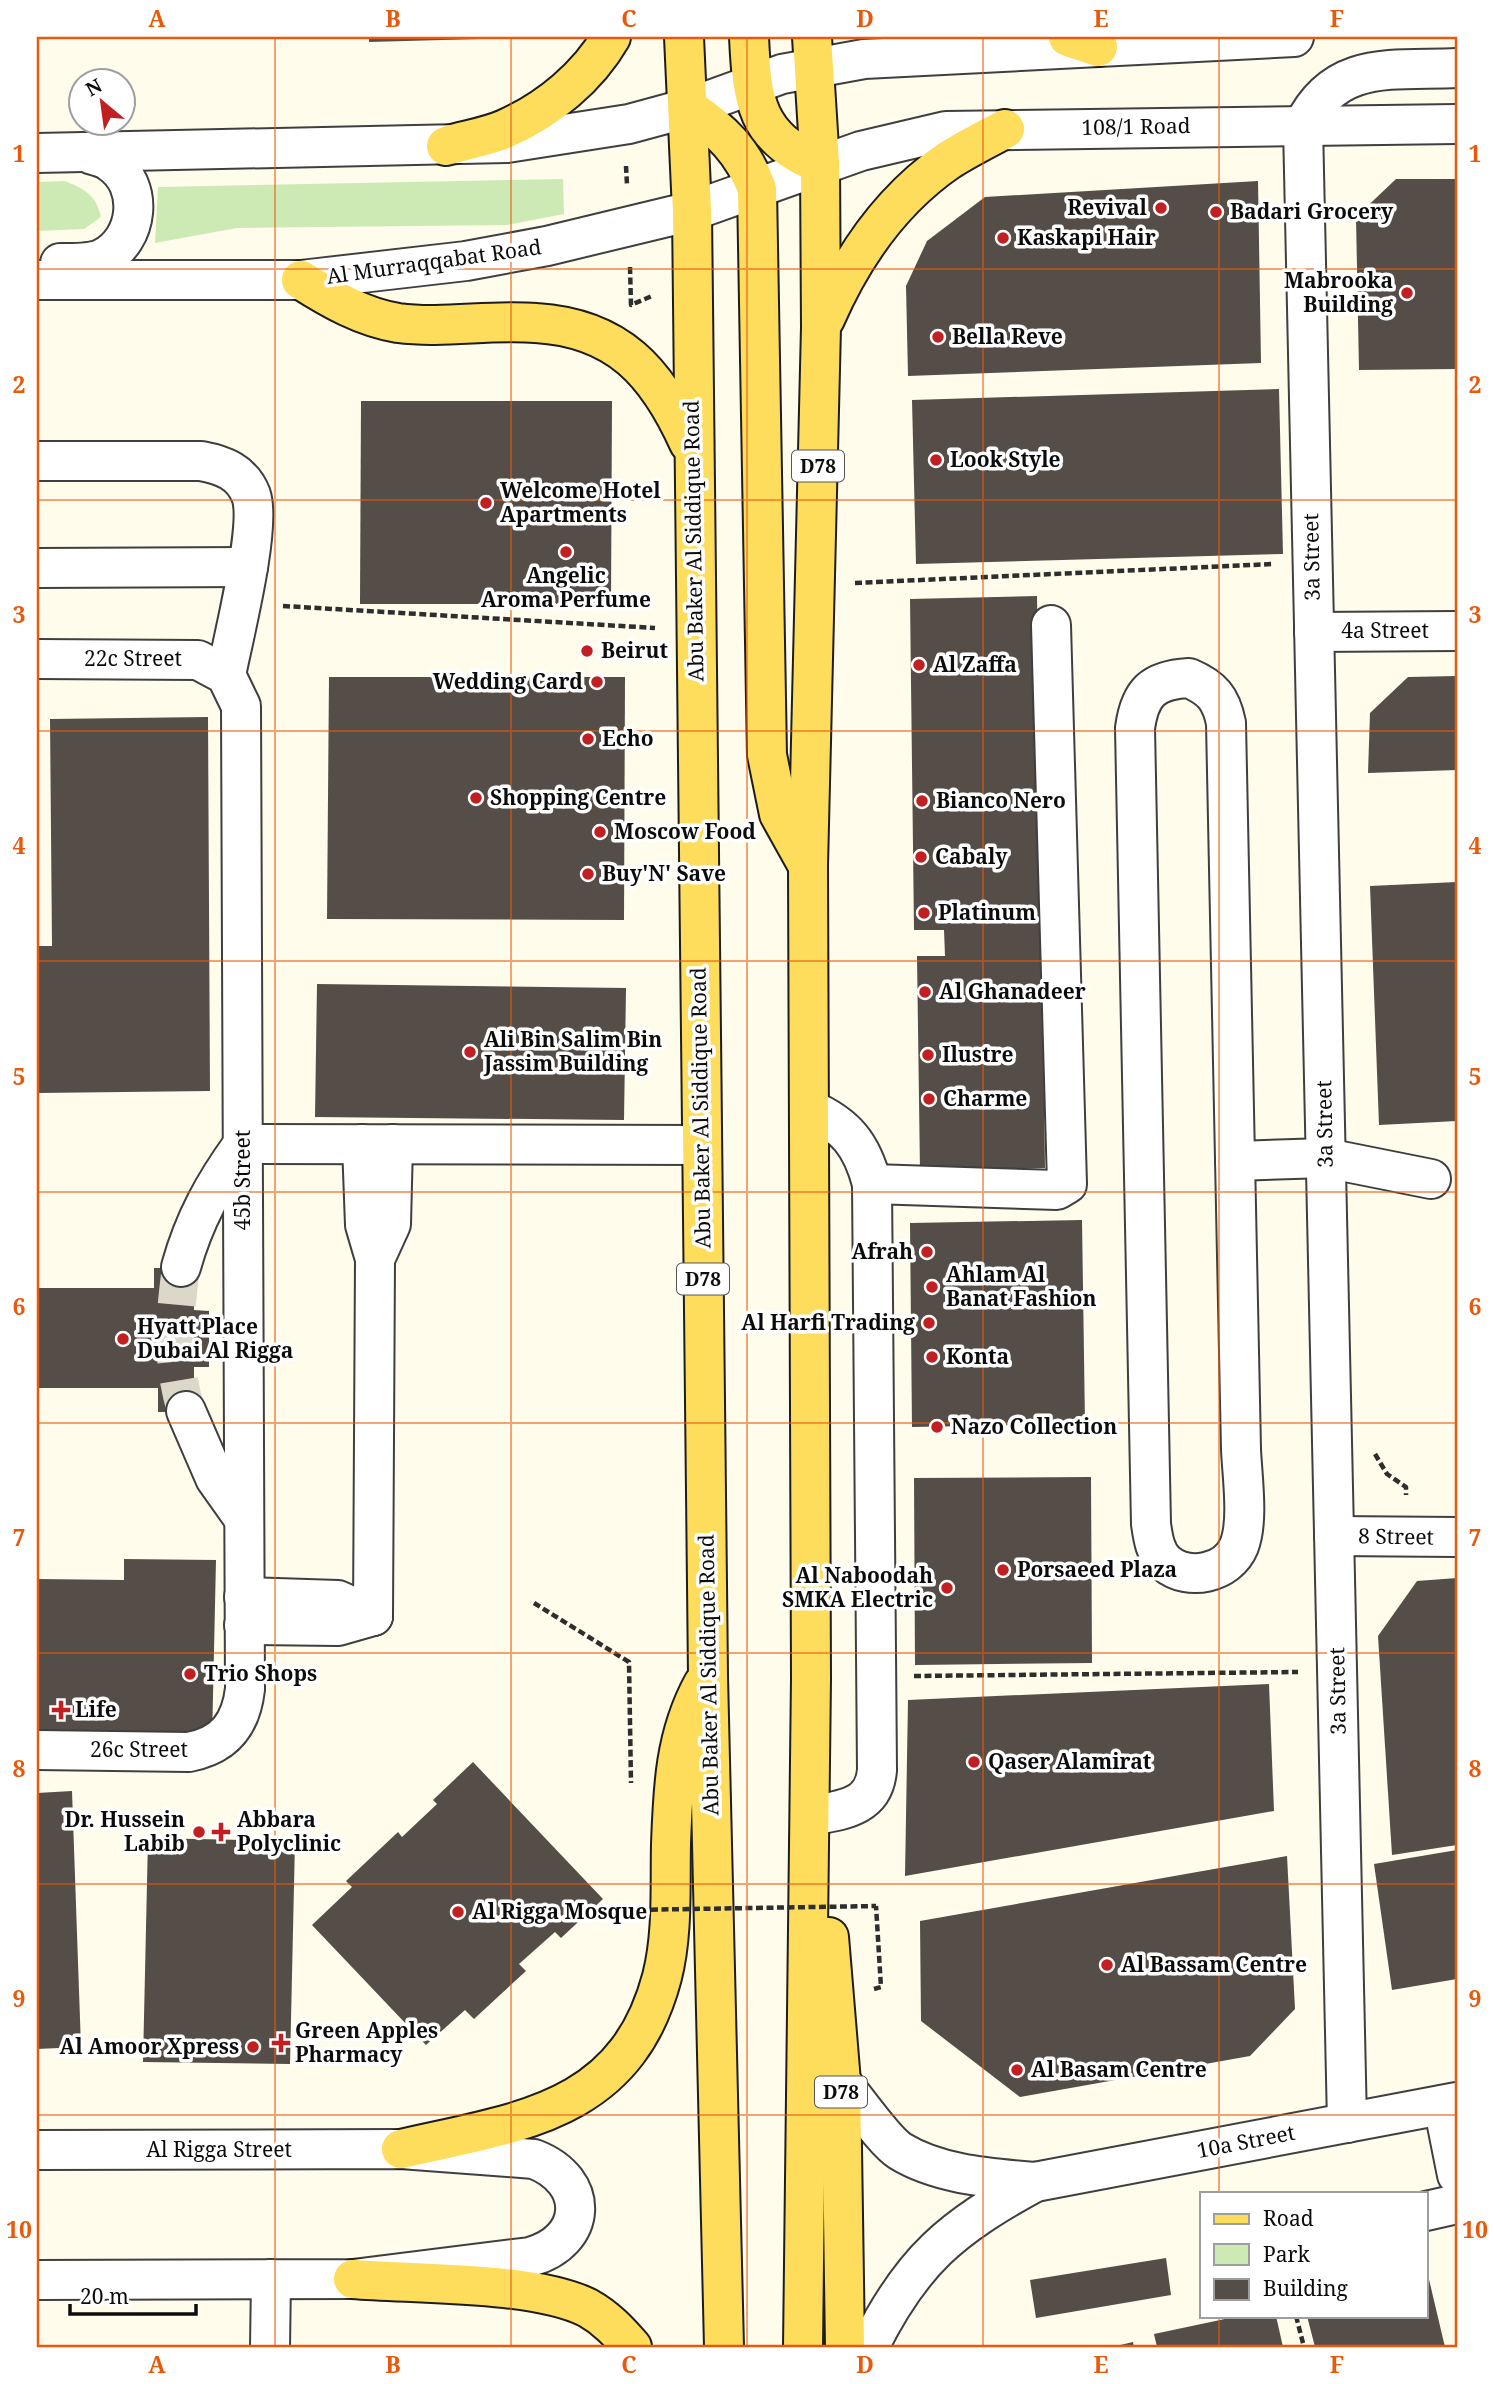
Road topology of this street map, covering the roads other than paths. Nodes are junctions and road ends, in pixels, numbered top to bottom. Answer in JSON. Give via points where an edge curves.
{"nodes":[{"id":1,"x":611,"y":37,"type":"edge"},
{"id":2,"x":684,"y":37,"type":"edge"},
{"id":3,"x":748,"y":37,"type":"edge"},
{"id":4,"x":1294,"y":37,"type":"edge"},
{"id":5,"x":1083,"y":42,"type":"edge"},
{"id":6,"x":813,"y":52,"type":"edge"},
{"id":7,"x":1457,"y":68,"type":"edge"},
{"id":8,"x":751,"y":85,"type":"junction"},
{"id":9,"x":688,"y":108,"type":"junction"},
{"id":10,"x":1457,"y":124,"type":"edge"},
{"id":11,"x":1303,"y":126,"type":"junction"},
{"id":12,"x":1004,"y":129,"type":"junction"},
{"id":13,"x":446,"y":146,"type":"junction"},
{"id":14,"x":37,"y":153,"type":"edge"},
{"id":15,"x":90,"y":153,"type":"junction"},
{"id":16,"x":820,"y":164,"type":"junction"},
{"id":17,"x":757,"y":189,"type":"junction"},
{"id":18,"x":692,"y":211,"type":"junction"},
{"id":19,"x":37,"y":263,"type":"edge"},
{"id":20,"x":37,"y":279,"type":"edge"},
{"id":21,"x":301,"y":280,"type":"junction"},
{"id":22,"x":821,"y":327,"type":"junction"},
{"id":23,"x":693,"y":453,"type":"junction"},
{"id":24,"x":37,"y":461,"type":"edge"},
{"id":25,"x":248,"y":567,"type":"junction"},
{"id":26,"x":37,"y":568,"type":"edge"},
{"id":27,"x":1051,"y":625,"type":"dead end"},
{"id":28,"x":1457,"y":631,"type":"edge"},
{"id":29,"x":1314,"y":632,"type":"junction"},
{"id":30,"x":37,"y":659,"type":"edge"},
{"id":31,"x":226,"y":675,"type":"junction"},
{"id":32,"x":808,"y":866,"type":"junction"},
{"id":33,"x":809,"y":1109,"type":"junction"},
{"id":34,"x":243,"y":1144,"type":"junction"},
{"id":35,"x":378,"y":1144,"type":"junction"},
{"id":36,"x":701,"y":1144,"type":"junction"},
{"id":37,"x":1326,"y":1158,"type":"junction"},
{"id":38,"x":1235,"y":1161,"type":"junction"},
{"id":39,"x":1431,"y":1178,"type":"dead end"},
{"id":40,"x":872,"y":1184,"type":"junction"},
{"id":41,"x":181,"y":1267,"type":"tunnel mouth"},
{"id":42,"x":186,"y":1411,"type":"tunnel mouth"},
{"id":43,"x":244,"y":1519,"type":"junction"},
{"id":44,"x":1334,"y":1536,"type":"junction"},
{"id":45,"x":1457,"y":1537,"type":"edge"},
{"id":46,"x":244,"y":1611,"type":"junction"},
{"id":47,"x":708,"y":1676,"type":"junction"},
{"id":48,"x":245,"y":1689,"type":"joint"},
{"id":49,"x":37,"y":1750,"type":"edge"},
{"id":50,"x":810,"y":1827,"type":"junction"},
{"id":51,"x":841,"y":2082,"type":"junction"},
{"id":52,"x":1450,"y":2103,"type":"edge"},
{"id":53,"x":1347,"y":2123,"type":"junction"},
{"id":54,"x":401,"y":2149,"type":"junction"},
{"id":55,"x":37,"y":2150,"type":"edge"},
{"id":56,"x":1457,"y":2175,"type":"edge"},
{"id":57,"x":1035,"y":2182,"type":"junction"},
{"id":58,"x":1457,"y":2204,"type":"edge"},
{"id":59,"x":1428,"y":2211,"type":"edge"},
{"id":60,"x":271,"y":2279,"type":"junction"},
{"id":61,"x":353,"y":2279,"type":"junction"},
{"id":62,"x":37,"y":2280,"type":"edge"},
{"id":63,"x":270,"y":2347,"type":"edge"},
{"id":64,"x":632,"y":2347,"type":"edge"},
{"id":65,"x":724,"y":2347,"type":"edge"},
{"id":66,"x":803,"y":2347,"type":"edge"},
{"id":67,"x":845,"y":2347,"type":"edge"},
{"id":68,"x":869,"y":2347,"type":"edge"}],
"edges":[{"from":1,"to":13,"type":"main road","via":[[600,57],[557,99],[504,129]]},
{"from":2,"to":9,"type":"main road","name":"Abu Baker Al Siddique Road","number":"D78"},
{"from":3,"to":8,"type":"main road"},
{"from":4,"to":5,"type":"street"},
{"from":5,"to":6,"type":"street","via":[[864,59]]},
{"from":6,"to":8,"type":"street"},
{"from":6,"to":16,"type":"main road","number":"D78"},
{"from":7,"to":11,"type":"street","via":[[1354,74],[1314,103]]},
{"from":8,"to":9,"type":"street"},
{"from":8,"to":16,"type":"main road","via":[[757,109],[772,135],[794,154]]},
{"from":9,"to":13,"type":"street","via":[[568,136]]},
{"from":9,"to":17,"type":"main road","via":[[734,145]]},
{"from":9,"to":18,"type":"main road","name":"Abu Baker Al Siddique Road","number":"D78"},
{"from":10,"to":11,"type":"street","name":"108/1 Road"},
{"from":11,"to":12,"type":"street","name":"108/1 Road"},
{"from":11,"to":29,"type":"street","name":"3a Street"},
{"from":12,"to":16,"type":"street","name":"108/1 Road","via":[[946,131],[903,139]]},
{"from":12,"to":22,"type":"main road","via":[[947,161],[899,203],[854,261]]},
{"from":13,"to":15,"type":"street"},
{"from":14,"to":15,"type":"street"},
{"from":15,"to":19,"type":"street","via":[[111,163],[127,180],[134,201],[132,225],[120,245],[102,259],[79,264]]},
{"from":16,"to":17,"type":"street","name":"Al Murraqqabat Road"},
{"from":16,"to":22,"type":"main road","number":"D78"},
{"from":17,"to":18,"type":"street","name":"Al Murraqqabat Road"},
{"from":17,"to":32,"type":"main road","via":[[767,755],[779,814]]},
{"from":18,"to":21,"type":"street","name":"Al Murraqqabat Road","via":[[466,261]]},
{"from":18,"to":23,"type":"main road","name":"Abu Baker Al Siddique Road","number":"D78"},
{"from":20,"to":21,"type":"street","name":"Al Murraqqabat Road"},
{"from":21,"to":23,"type":"main road","via":[[330,299],[395,322],[429,326],[535,322],[570,327],[603,339],[641,365],[664,394]]},
{"from":22,"to":32,"type":"main road","number":"D78"},
{"from":23,"to":36,"type":"main road","name":"Abu Baker Al Siddique Road","number":"D78"},
{"from":24,"to":25,"type":"street","via":[[223,464],[241,477],[251,497]]},
{"from":25,"to":26,"type":"street"},
{"from":25,"to":31,"type":"street"},
{"from":27,"to":40,"type":"street","via":[[1067,1184],[1057,1190]]},
{"from":28,"to":29,"type":"street","name":"4a Street"},
{"from":29,"to":37,"type":"street","name":"3a Street"},
{"from":30,"to":31,"type":"street","name":"22c Street","via":[[198,660]]},
{"from":31,"to":34,"type":"street","name":"45b Street","via":[[241,706]]},
{"from":32,"to":33,"type":"main road","number":"D78"},
{"from":33,"to":40,"type":"street","via":[[833,1120],[853,1137],[866,1159]]},
{"from":33,"to":50,"type":"main road","number":"D78"},
{"from":34,"to":35,"type":"street"},
{"from":34,"to":41,"type":"street","via":[[213,1185]]},
{"from":34,"to":43,"type":"street","name":"45b Street"},
{"from":35,"to":36,"type":"street"},
{"from":35,"to":46,"type":"street","via":[[391,1224],[375,1259],[373,1616],[338,1600]]},
{"from":36,"to":47,"type":"main road","name":"Abu Baker Al Siddique Road","number":"D78"},
{"from":37,"to":38,"type":"street"},
{"from":37,"to":39,"type":"street"},
{"from":37,"to":44,"type":"street","name":"3a Street"},
{"from":38,"to":38,"type":"street","via":[[1242,1525],[1239,1546],[1226,1564],[1207,1573],[1185,1573],[1166,1563],[1154,1545],[1151,1524],[1135,728],[1138,707],[1150,689],[1168,679],[1189,678],[1208,686],[1222,702],[1226,723]]},
{"from":40,"to":50,"type":"street","via":[[876,1783],[860,1804]]},
{"from":42,"to":43,"type":"street","via":[[215,1478]]},
{"from":43,"to":46,"type":"street","name":"45b Street"},
{"from":44,"to":45,"type":"street","name":"8 Street"},
{"from":44,"to":53,"type":"street","name":"3a Street"},
{"from":46,"to":48,"type":"street","name":"45b Street"},
{"from":47,"to":54,"type":"main road","via":[[692,1704],[675,1765],[668,1937],[662,1976],[650,2012],[631,2046],[607,2076],[547,2112]]},
{"from":47,"to":65,"type":"main road","name":"Abu Baker Al Siddique Road","number":"D78"},
{"from":48,"to":49,"type":"street","name":"26c Street","via":[[236,1724],[207,1748],[189,1752]]},
{"from":50,"to":51,"type":"main road","number":"D78","via":[[827,1920]]},
{"from":50,"to":66,"type":"main road","number":"D78"},
{"from":51,"to":57,"type":"street","name":"10a Street","via":[[899,2150],[939,2167]]},
{"from":51,"to":67,"type":"main road","number":"D78"},
{"from":52,"to":53,"type":"street","name":"10a Street"},
{"from":52,"to":56,"type":"street"},
{"from":53,"to":57,"type":"street","name":"10a Street"},
{"from":54,"to":55,"type":"street","name":"Al Rigga Street"},
{"from":54,"to":61,"type":"street","name":"Al Rigga Street","via":[[534,2159],[554,2166],[568,2181],[575,2200],[574,2220],[565,2238],[550,2252]]},
{"from":57,"to":68,"type":"street","name":"10a Street","via":[[979,2213],[929,2254],[890,2304]]},
{"from":58,"to":59,"type":"street"},
{"from":60,"to":61,"type":"street"},
{"from":60,"to":62,"type":"street"},
{"from":60,"to":63,"type":"street"},
{"from":61,"to":64,"type":"main road","via":[[528,2291],[559,2298],[588,2308],[614,2326]]}]}
